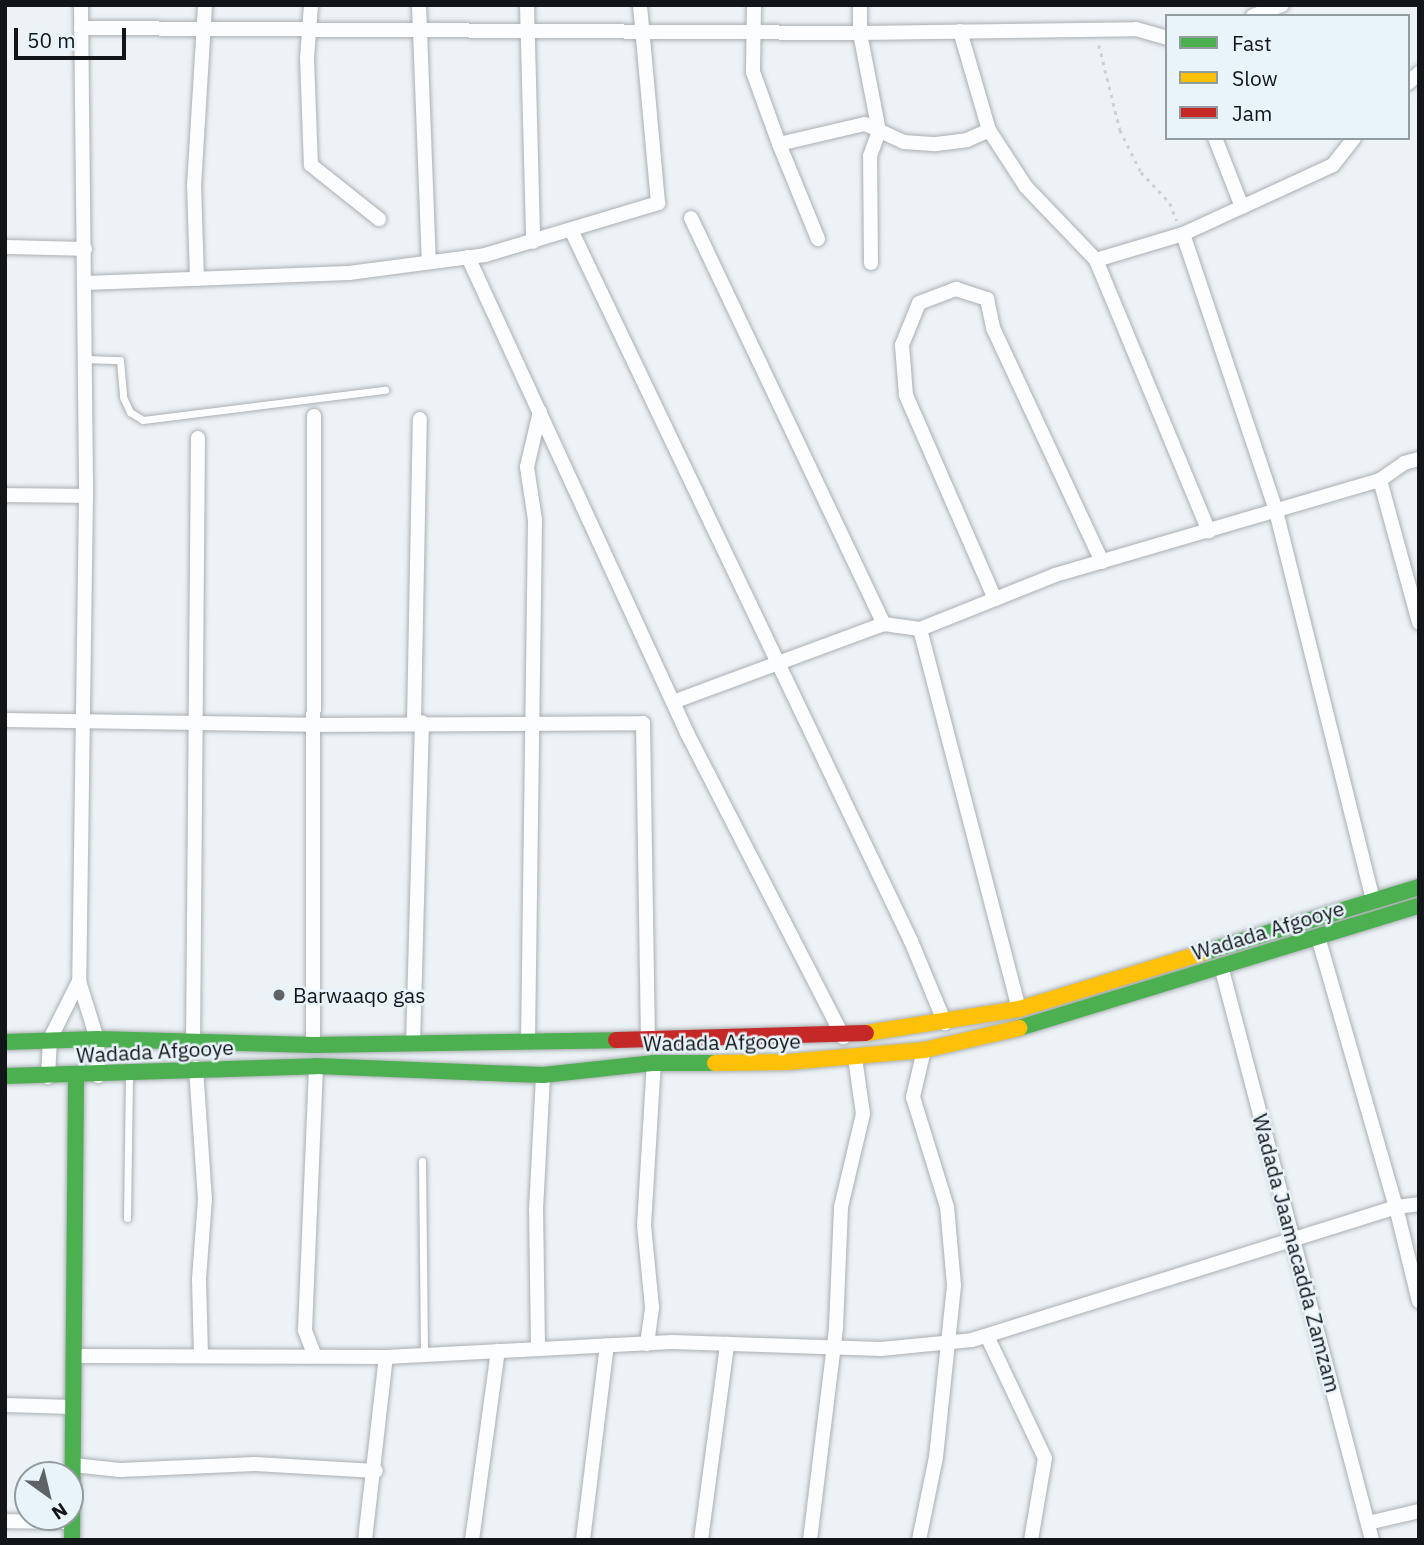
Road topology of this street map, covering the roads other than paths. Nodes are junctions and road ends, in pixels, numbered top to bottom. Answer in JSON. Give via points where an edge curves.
{"nodes":[{"id":1,"x":81,"y":5,"type":"edge"},
{"id":2,"x":205,"y":5,"type":"edge"},
{"id":3,"x":311,"y":5,"type":"edge"},
{"id":4,"x":419,"y":5,"type":"edge"},
{"id":5,"x":527,"y":5,"type":"edge"},
{"id":6,"x":640,"y":5,"type":"edge"},
{"id":7,"x":754,"y":5,"type":"edge"},
{"id":8,"x":860,"y":5,"type":"edge"},
{"id":9,"x":1282,"y":5,"type":"edge"},
{"id":10,"x":1258,"y":14,"type":"edge"},
{"id":11,"x":311,"y":27,"type":"junction"},
{"id":12,"x":81,"y":28,"type":"junction"},
{"id":13,"x":201,"y":28,"type":"junction"},
{"id":14,"x":421,"y":29,"type":"junction"},
{"id":15,"x":960,"y":31,"type":"junction"},
{"id":16,"x":527,"y":32,"type":"junction"},
{"id":17,"x":641,"y":32,"type":"junction"},
{"id":18,"x":755,"y":32,"type":"junction"},
{"id":19,"x":860,"y":33,"type":"junction"},
{"id":20,"x":1165,"y":37,"type":"edge"},
{"id":21,"x":989,"y":130,"type":"junction"},
{"id":22,"x":879,"y":131,"type":"junction"},
{"id":23,"x":1216,"y":140,"type":"edge"},
{"id":24,"x":1352,"y":140,"type":"edge"},
{"id":25,"x":779,"y":144,"type":"junction"},
{"id":26,"x":1242,"y":207,"type":"junction"},
{"id":27,"x":691,"y":218,"type":"dead end"},
{"id":28,"x":379,"y":219,"type":"dead end"},
{"id":29,"x":572,"y":232,"type":"junction"},
{"id":30,"x":1183,"y":234,"type":"junction"},
{"id":31,"x":818,"y":239,"type":"dead end"},
{"id":32,"x":533,"y":242,"type":"junction"},
{"id":33,"x":5,"y":247,"type":"edge"},
{"id":34,"x":85,"y":250,"type":"junction"},
{"id":35,"x":468,"y":257,"type":"junction"},
{"id":36,"x":1096,"y":260,"type":"junction"},
{"id":37,"x":429,"y":262,"type":"junction"},
{"id":38,"x":870,"y":263,"type":"dead end"},
{"id":39,"x":197,"y":279,"type":"junction"},
{"id":40,"x":86,"y":283,"type":"junction"},
{"id":41,"x":84,"y":359,"type":"junction"},
{"id":42,"x":385,"y":390,"type":"dead end"},
{"id":43,"x":540,"y":411,"type":"junction"},
{"id":44,"x":314,"y":416,"type":"dead end"},
{"id":45,"x":420,"y":419,"type":"dead end"},
{"id":46,"x":198,"y":438,"type":"dead end"},
{"id":47,"x":1419,"y":459,"type":"edge"},
{"id":48,"x":1380,"y":480,"type":"junction"},
{"id":49,"x":5,"y":495,"type":"edge"},
{"id":50,"x":86,"y":496,"type":"junction"},
{"id":51,"x":1276,"y":511,"type":"junction"},
{"id":52,"x":1209,"y":531,"type":"junction"},
{"id":53,"x":1102,"y":562,"type":"junction"},
{"id":54,"x":995,"y":599,"type":"junction"},
{"id":55,"x":1419,"y":623,"type":"edge"},
{"id":56,"x":884,"y":624,"type":"junction"},
{"id":57,"x":920,"y":629,"type":"junction"},
{"id":58,"x":778,"y":661,"type":"junction"},
{"id":59,"x":673,"y":702,"type":"junction"},
{"id":60,"x":85,"y":719,"type":"junction"},
{"id":61,"x":5,"y":720,"type":"edge"},
{"id":62,"x":195,"y":722,"type":"junction"},
{"id":63,"x":418,"y":722,"type":"junction"},
{"id":64,"x":311,"y":726,"type":"junction"},
{"id":65,"x":533,"y":726,"type":"junction"},
{"id":66,"x":1419,"y":887,"type":"edge"},
{"id":67,"x":1373,"y":900,"type":"junction"},
{"id":68,"x":1419,"y":906,"type":"edge"},
{"id":69,"x":1318,"y":937,"type":"junction"},
{"id":70,"x":1221,"y":967,"type":"junction"},
{"id":71,"x":79,"y":981,"type":"junction"},
{"id":72,"x":1019,"y":1009,"type":"junction"},
{"id":73,"x":945,"y":1023,"type":"junction"},
{"id":74,"x":843,"y":1037,"type":"junction"},
{"id":75,"x":50,"y":1039,"type":"junction"},
{"id":76,"x":97,"y":1039,"type":"junction"},
{"id":77,"x":648,"y":1041,"type":"junction"},
{"id":78,"x":5,"y":1042,"type":"edge"},
{"id":79,"x":528,"y":1042,"type":"junction"},
{"id":80,"x":413,"y":1044,"type":"junction"},
{"id":81,"x":194,"y":1045,"type":"junction"},
{"id":82,"x":313,"y":1045,"type":"junction"},
{"id":83,"x":924,"y":1050,"type":"junction"},
{"id":84,"x":855,"y":1058,"type":"junction"},
{"id":85,"x":654,"y":1063,"type":"junction"},
{"id":86,"x":316,"y":1066,"type":"junction"},
{"id":87,"x":196,"y":1068,"type":"junction"},
{"id":88,"x":129,"y":1075,"type":"junction"},
{"id":89,"x":543,"y":1075,"type":"junction"},
{"id":90,"x":5,"y":1076,"type":"edge"},
{"id":91,"x":98,"y":1076,"type":"junction"},
{"id":92,"x":48,"y":1077,"type":"junction"},
{"id":93,"x":76,"y":1077,"type":"junction"},
{"id":94,"x":422,"y":1161,"type":"dead end"},
{"id":95,"x":1419,"y":1204,"type":"edge"},
{"id":96,"x":1396,"y":1207,"type":"junction"},
{"id":97,"x":127,"y":1218,"type":"dead end"},
{"id":98,"x":1294,"y":1239,"type":"junction"},
{"id":99,"x":1419,"y":1301,"type":"edge"},
{"id":100,"x":988,"y":1336,"type":"junction"},
{"id":101,"x":948,"y":1343,"type":"junction"},
{"id":102,"x":647,"y":1344,"type":"junction"},
{"id":103,"x":727,"y":1344,"type":"junction"},
{"id":104,"x":607,"y":1345,"type":"junction"},
{"id":105,"x":833,"y":1348,"type":"junction"},
{"id":106,"x":538,"y":1349,"type":"junction"},
{"id":107,"x":498,"y":1351,"type":"junction"},
{"id":108,"x":201,"y":1354,"type":"junction"},
{"id":109,"x":314,"y":1354,"type":"junction"},
{"id":110,"x":424,"y":1355,"type":"junction"},
{"id":111,"x":74,"y":1356,"type":"junction"},
{"id":112,"x":386,"y":1357,"type":"junction"},
{"id":113,"x":5,"y":1405,"type":"edge"},
{"id":114,"x":74,"y":1408,"type":"junction"},
{"id":115,"x":73,"y":1461,"type":"edge"},
{"id":116,"x":84,"y":1466,"type":"edge"},
{"id":117,"x":376,"y":1471,"type":"junction"},
{"id":118,"x":1419,"y":1511,"type":"edge"},
{"id":119,"x":1368,"y":1523,"type":"junction"},
{"id":120,"x":365,"y":1540,"type":"edge"},
{"id":121,"x":472,"y":1540,"type":"edge"},
{"id":122,"x":583,"y":1540,"type":"edge"},
{"id":123,"x":701,"y":1540,"type":"edge"},
{"id":124,"x":810,"y":1540,"type":"edge"},
{"id":125,"x":919,"y":1540,"type":"edge"},
{"id":126,"x":1031,"y":1540,"type":"edge"},
{"id":127,"x":1372,"y":1540,"type":"edge"}],
"edges":[{"from":1,"to":12,"type":"street"},
{"from":2,"to":13,"type":"street"},
{"from":3,"to":11,"type":"street"},
{"from":4,"to":14,"type":"street"},
{"from":5,"to":16,"type":"street"},
{"from":6,"to":17,"type":"street"},
{"from":7,"to":18,"type":"street"},
{"from":8,"to":19,"type":"street"},
{"from":9,"to":10,"type":"street"},
{"from":11,"to":13,"type":"street"},
{"from":11,"to":14,"type":"street"},
{"from":11,"to":28,"type":"street","via":[[307,58],[311,165]]},
{"from":12,"to":13,"type":"street"},
{"from":12,"to":34,"type":"street"},
{"from":13,"to":39,"type":"street","via":[[194,186]]},
{"from":14,"to":16,"type":"street"},
{"from":14,"to":37,"type":"street"},
{"from":15,"to":19,"type":"street"},
{"from":15,"to":20,"type":"street","via":[[1136,29]]},
{"from":15,"to":21,"type":"street"},
{"from":16,"to":17,"type":"street"},
{"from":16,"to":32,"type":"street"},
{"from":17,"to":18,"type":"street"},
{"from":17,"to":29,"type":"street","via":[[657,203]]},
{"from":18,"to":19,"type":"street"},
{"from":18,"to":25,"type":"street","via":[[753,72]]},
{"from":19,"to":22,"type":"street"},
{"from":21,"to":22,"type":"street","via":[[967,141],[936,144],[905,142]]},
{"from":21,"to":36,"type":"street","via":[[1026,187]]},
{"from":22,"to":25,"type":"street","via":[[865,124],[849,126]]},
{"from":22,"to":38,"type":"street","via":[[870,156]]},
{"from":23,"to":26,"type":"street"},
{"from":24,"to":26,"type":"street","via":[[1333,165]]},
{"from":25,"to":31,"type":"street"},
{"from":26,"to":30,"type":"street"},
{"from":27,"to":56,"type":"street"},
{"from":29,"to":32,"type":"street"},
{"from":29,"to":58,"type":"street"},
{"from":30,"to":36,"type":"street"},
{"from":30,"to":51,"type":"street"},
{"from":32,"to":35,"type":"street"},
{"from":33,"to":34,"type":"street"},
{"from":34,"to":40,"type":"street"},
{"from":35,"to":37,"type":"street"},
{"from":35,"to":43,"type":"street"},
{"from":36,"to":52,"type":"street"},
{"from":37,"to":39,"type":"street","via":[[349,273]]},
{"from":39,"to":40,"type":"street"},
{"from":40,"to":41,"type":"street"},
{"from":41,"to":42,"type":"lane","via":[[120,359],[123,397],[130,412],[142,421]]},
{"from":41,"to":50,"type":"street"},
{"from":43,"to":59,"type":"street"},
{"from":43,"to":65,"type":"street","via":[[527,467],[535,520]]},
{"from":44,"to":64,"type":"street"},
{"from":45,"to":63,"type":"street"},
{"from":46,"to":62,"type":"street"},
{"from":47,"to":48,"type":"street","via":[[1404,463]]},
{"from":48,"to":51,"type":"street"},
{"from":48,"to":55,"type":"street"},
{"from":49,"to":50,"type":"street"},
{"from":50,"to":60,"type":"street"},
{"from":51,"to":52,"type":"street"},
{"from":51,"to":67,"type":"street"},
{"from":52,"to":53,"type":"street"},
{"from":53,"to":54,"type":"street"},
{"from":53,"to":54,"type":"street","via":[[993,328],[987,299],[956,289],[919,303],[902,345],[906,394]]},
{"from":54,"to":57,"type":"street"},
{"from":56,"to":57,"type":"street"},
{"from":56,"to":58,"type":"street"},
{"from":57,"to":72,"type":"street"},
{"from":58,"to":59,"type":"street"},
{"from":58,"to":73,"type":"street"},
{"from":59,"to":74,"type":"street"},
{"from":60,"to":61,"type":"street"},
{"from":60,"to":62,"type":"street"},
{"from":60,"to":71,"type":"street"},
{"from":62,"to":64,"type":"street"},
{"from":62,"to":81,"type":"street"},
{"from":63,"to":64,"type":"street"},
{"from":63,"to":65,"type":"street"},
{"from":63,"to":80,"type":"street"},
{"from":64,"to":82,"type":"street"},
{"from":65,"to":77,"type":"street","via":[[643,723]]},
{"from":65,"to":79,"type":"street"},
{"from":66,"to":67,"type":"main road","name":"Wadada Afgooye"},
{"from":67,"to":72,"type":"main road","name":"Wadada Afgooye"},
{"from":68,"to":69,"type":"main road","name":"Wadada Afgooye"},
{"from":69,"to":70,"type":"main road","name":"Wadada Afgooye"},
{"from":69,"to":96,"type":"street"},
{"from":70,"to":83,"type":"main road","name":"Wadada Afgooye","via":[[1023,1027]]},
{"from":70,"to":98,"type":"street","name":"Wadada Jaamacadda Zamzam"},
{"from":71,"to":75,"type":"street"},
{"from":71,"to":76,"type":"street"},
{"from":72,"to":73,"type":"main road","name":"Wadada Afgooye"},
{"from":73,"to":74,"type":"main road","name":"Wadada Afgooye"},
{"from":74,"to":77,"type":"main road","name":"Wadada Afgooye"},
{"from":75,"to":76,"type":"main road","name":"Wadada Afgooye"},
{"from":75,"to":78,"type":"main road","name":"Wadada Afgooye"},
{"from":75,"to":92,"type":"street"},
{"from":76,"to":81,"type":"main road","name":"Wadada Afgooye"},
{"from":76,"to":91,"type":"street"},
{"from":77,"to":79,"type":"main road","name":"Wadada Afgooye"},
{"from":79,"to":80,"type":"main road","name":"Wadada Afgooye"},
{"from":80,"to":82,"type":"main road","name":"Wadada Afgooye"},
{"from":81,"to":82,"type":"main road","name":"Wadada Afgooye"},
{"from":83,"to":84,"type":"main road","name":"Wadada Afgooye"},
{"from":83,"to":101,"type":"street","via":[[913,1097],[947,1207],[954,1285]]},
{"from":84,"to":85,"type":"main road","name":"Wadada Afgooye"},
{"from":84,"to":105,"type":"street","via":[[863,1114],[841,1207]]},
{"from":85,"to":89,"type":"main road","name":"Wadada Afgooye"},
{"from":85,"to":102,"type":"street","via":[[644,1225],[652,1307]]},
{"from":86,"to":87,"type":"main road","name":"Wadada Afgooye"},
{"from":86,"to":89,"type":"main road","name":"Wadada Afgooye"},
{"from":86,"to":109,"type":"street","via":[[305,1330]]},
{"from":87,"to":88,"type":"main road","name":"Wadada Afgooye"},
{"from":87,"to":108,"type":"street","via":[[205,1199],[199,1279]]},
{"from":88,"to":91,"type":"main road","name":"Wadada Afgooye"},
{"from":88,"to":97,"type":"lane"},
{"from":89,"to":106,"type":"street","via":[[536,1210]]},
{"from":90,"to":92,"type":"main road","name":"Wadada Afgooye"},
{"from":91,"to":93,"type":"main road","name":"Wadada Afgooye"},
{"from":92,"to":93,"type":"main road","name":"Wadada Afgooye"},
{"from":93,"to":111,"type":"main road"},
{"from":94,"to":110,"type":"lane"},
{"from":95,"to":96,"type":"street"},
{"from":96,"to":98,"type":"street"},
{"from":96,"to":99,"type":"street"},
{"from":98,"to":100,"type":"street"},
{"from":98,"to":119,"type":"street","name":"Wadada Jaamacadda Zamzam"},
{"from":100,"to":101,"type":"street"},
{"from":100,"to":126,"type":"street","via":[[1045,1458]]},
{"from":101,"to":105,"type":"street"},
{"from":101,"to":125,"type":"street","via":[[936,1457]]},
{"from":102,"to":103,"type":"street"},
{"from":102,"to":104,"type":"street"},
{"from":103,"to":105,"type":"street"},
{"from":103,"to":123,"type":"street"},
{"from":104,"to":106,"type":"street"},
{"from":104,"to":122,"type":"street"},
{"from":105,"to":124,"type":"street"},
{"from":106,"to":107,"type":"street"},
{"from":107,"to":110,"type":"street"},
{"from":107,"to":121,"type":"street"},
{"from":108,"to":109,"type":"street"},
{"from":108,"to":111,"type":"street"},
{"from":109,"to":112,"type":"street"},
{"from":110,"to":112,"type":"street"},
{"from":111,"to":114,"type":"main road"},
{"from":112,"to":117,"type":"street"},
{"from":113,"to":114,"type":"street"},
{"from":114,"to":115,"type":"main road"},
{"from":116,"to":117,"type":"street","via":[[120,1470],[255,1464]]},
{"from":117,"to":120,"type":"street"},
{"from":118,"to":119,"type":"street"},
{"from":119,"to":127,"type":"street","name":"Wadada Jaamacadda Zamzam"}]}
